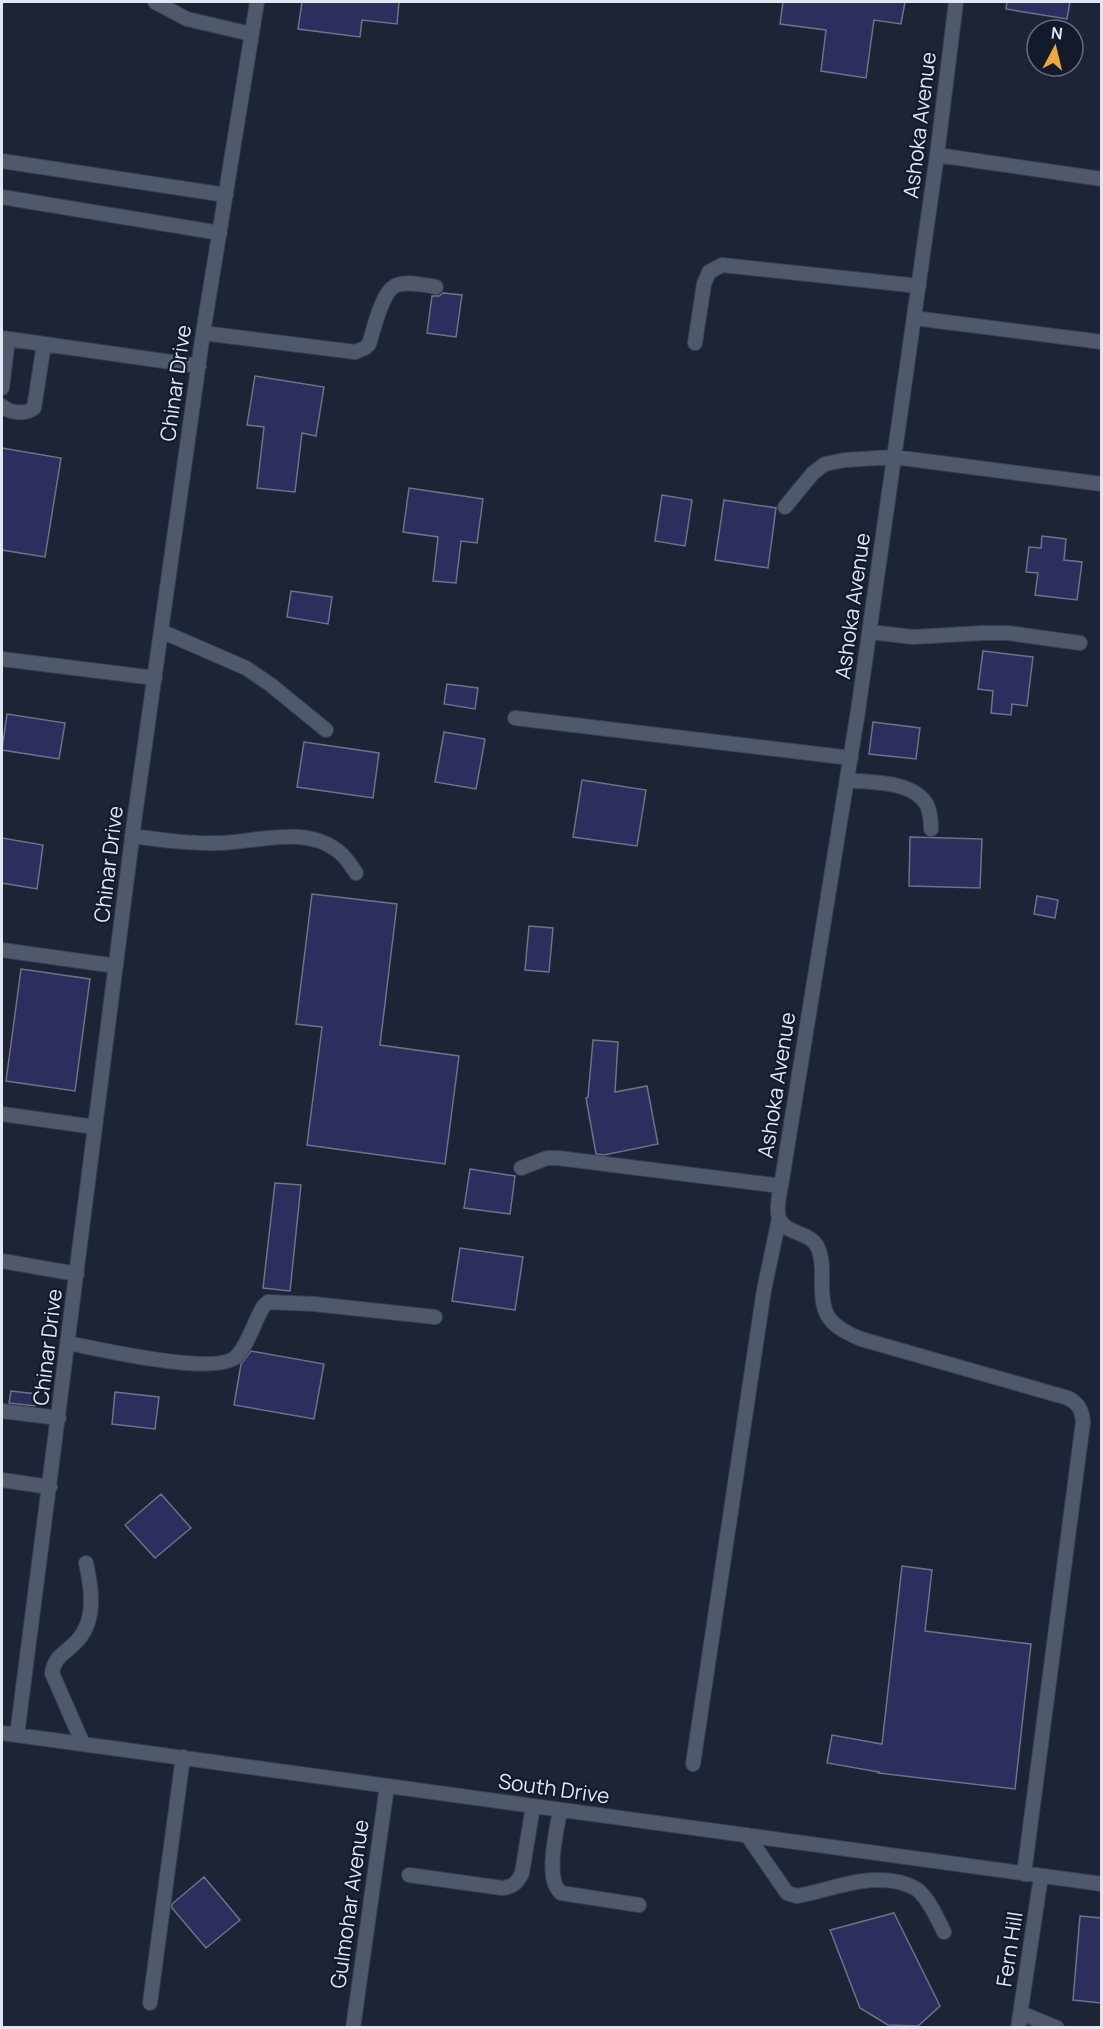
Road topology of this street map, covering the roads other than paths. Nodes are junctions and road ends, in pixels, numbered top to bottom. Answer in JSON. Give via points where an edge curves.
{"nodes":[{"id":1,"x":155,"y":2,"type":"edge"},
{"id":2,"x":257,"y":2,"type":"edge"},
{"id":3,"x":956,"y":2,"type":"edge"},
{"id":4,"x":251,"y":34,"type":"junction"},
{"id":5,"x":937,"y":155,"type":"junction"},
{"id":6,"x":2,"y":161,"type":"edge"},
{"id":7,"x":1101,"y":179,"type":"edge"},
{"id":8,"x":226,"y":195,"type":"junction"},
{"id":9,"x":2,"y":197,"type":"edge"},
{"id":10,"x":220,"y":233,"type":"junction"},
{"id":11,"x":919,"y":286,"type":"junction"},
{"id":12,"x":436,"y":287,"type":"dead end"},
{"id":13,"x":914,"y":318,"type":"junction"},
{"id":14,"x":203,"y":333,"type":"junction"},
{"id":15,"x":5,"y":338,"type":"edge"},
{"id":16,"x":1101,"y":342,"type":"edge"},
{"id":17,"x":695,"y":343,"type":"dead end"},
{"id":18,"x":44,"y":344,"type":"junction"},
{"id":19,"x":199,"y":366,"type":"junction"},
{"id":20,"x":2,"y":388,"type":"edge"},
{"id":21,"x":2,"y":406,"type":"edge"},
{"id":22,"x":894,"y":457,"type":"junction"},
{"id":23,"x":1101,"y":484,"type":"edge"},
{"id":24,"x":785,"y":507,"type":"dead end"},
{"id":25,"x":161,"y":631,"type":"junction"},
{"id":26,"x":870,"y":632,"type":"junction"},
{"id":27,"x":1080,"y":643,"type":"dead end"},
{"id":28,"x":2,"y":659,"type":"edge"},
{"id":29,"x":155,"y":678,"type":"junction"},
{"id":30,"x":515,"y":718,"type":"dead end"},
{"id":31,"x":326,"y":730,"type":"dead end"},
{"id":32,"x":851,"y":758,"type":"junction"},
{"id":33,"x":847,"y":780,"type":"junction"},
{"id":34,"x":931,"y":829,"type":"dead end"},
{"id":35,"x":132,"y":836,"type":"junction"},
{"id":36,"x":356,"y":873,"type":"dead end"},
{"id":37,"x":2,"y":950,"type":"edge"},
{"id":38,"x":116,"y":966,"type":"junction"},
{"id":39,"x":2,"y":1114,"type":"edge"},
{"id":40,"x":95,"y":1127,"type":"junction"},
{"id":41,"x":521,"y":1168,"type":"dead end"},
{"id":42,"x":781,"y":1186,"type":"junction"},
{"id":43,"x":779,"y":1216,"type":"junction"},
{"id":44,"x":2,"y":1262,"type":"edge"},
{"id":45,"x":77,"y":1274,"type":"junction"},
{"id":46,"x":435,"y":1317,"type":"dead end"},
{"id":47,"x":68,"y":1343,"type":"junction"},
{"id":48,"x":2,"y":1411,"type":"edge"},
{"id":49,"x":59,"y":1418,"type":"junction"},
{"id":50,"x":2,"y":1480,"type":"edge"},
{"id":51,"x":50,"y":1487,"type":"junction"},
{"id":52,"x":86,"y":1563,"type":"dead end"},
{"id":53,"x":2,"y":1732,"type":"edge"},
{"id":54,"x":17,"y":1735,"type":"junction"},
{"id":55,"x":83,"y":1744,"type":"junction"},
{"id":56,"x":183,"y":1757,"type":"junction"},
{"id":57,"x":693,"y":1764,"type":"dead end"},
{"id":58,"x":387,"y":1786,"type":"junction"},
{"id":59,"x":533,"y":1806,"type":"junction"},
{"id":60,"x":560,"y":1810,"type":"junction"},
{"id":61,"x":747,"y":1835,"type":"junction"},
{"id":62,"x":1024,"y":1874,"type":"junction"},
{"id":63,"x":409,"y":1875,"type":"dead end"},
{"id":64,"x":1041,"y":1876,"type":"junction"},
{"id":65,"x":1101,"y":1884,"type":"edge"},
{"id":66,"x":639,"y":1905,"type":"dead end"},
{"id":67,"x":944,"y":1932,"type":"dead end"},
{"id":68,"x":150,"y":2004,"type":"dead end"},
{"id":69,"x":1020,"y":2020,"type":"edge"},
{"id":70,"x":353,"y":2028,"type":"edge"},
{"id":71,"x":1057,"y":2028,"type":"edge"}],
"edges":[{"from":1,"to":4,"type":"street","via":[[187,19]]},
{"from":2,"to":4,"type":"street","name":"Chinar Drive"},
{"from":3,"to":5,"type":"street","name":"Ashoka Avenue"},
{"from":4,"to":8,"type":"street","name":"Chinar Drive"},
{"from":5,"to":7,"type":"street"},
{"from":5,"to":11,"type":"street","name":"Ashoka Avenue"},
{"from":6,"to":8,"type":"street"},
{"from":8,"to":10,"type":"street","name":"Chinar Drive"},
{"from":9,"to":10,"type":"street"},
{"from":10,"to":14,"type":"street","name":"Chinar Drive"},
{"from":11,"to":13,"type":"street","name":"Ashoka Avenue"},
{"from":11,"to":17,"type":"street","via":[[722,265],[710,272],[704,284]]},
{"from":12,"to":14,"type":"street","via":[[405,283],[388,291],[369,344],[355,352]]},
{"from":13,"to":16,"type":"street"},
{"from":13,"to":22,"type":"street","name":"Ashoka Avenue"},
{"from":14,"to":19,"type":"street","name":"Chinar Drive"},
{"from":15,"to":18,"type":"street"},
{"from":15,"to":20,"type":"street"},
{"from":18,"to":19,"type":"street"},
{"from":18,"to":21,"type":"street","via":[[34,408],[27,412]]},
{"from":19,"to":25,"type":"street","name":"Chinar Drive"},
{"from":22,"to":23,"type":"street"},
{"from":22,"to":24,"type":"street","via":[[825,464],[813,472]]},
{"from":22,"to":26,"type":"street","name":"Ashoka Avenue"},
{"from":25,"to":29,"type":"street","name":"Chinar Drive"},
{"from":25,"to":31,"type":"street","via":[[246,668]]},
{"from":26,"to":27,"type":"street","via":[[913,637],[1008,633]]},
{"from":26,"to":32,"type":"street","name":"Ashoka Avenue"},
{"from":28,"to":29,"type":"street"},
{"from":29,"to":35,"type":"street","name":"Chinar Drive"},
{"from":30,"to":32,"type":"street"},
{"from":32,"to":33,"type":"street","name":"Ashoka Avenue"},
{"from":33,"to":34,"type":"street","via":[[896,786],[918,795],[927,806]]},
{"from":33,"to":42,"type":"street","name":"Ashoka Avenue"},
{"from":35,"to":36,"type":"street","via":[[199,843],[297,837],[338,851]]},
{"from":35,"to":38,"type":"street","name":"Chinar Drive"},
{"from":37,"to":38,"type":"street"},
{"from":38,"to":40,"type":"street","name":"Chinar Drive"},
{"from":39,"to":40,"type":"street"},
{"from":40,"to":45,"type":"street","name":"Chinar Drive"},
{"from":41,"to":42,"type":"street","via":[[558,1158]]},
{"from":42,"to":43,"type":"street","name":"Ashoka Avenue"},
{"from":43,"to":57,"type":"street","name":"Ashoka Avenue","via":[[764,1290]]},
{"from":43,"to":62,"type":"street","via":[[788,1228],[808,1236],[818,1246],[824,1311],[842,1331],[1068,1398],[1082,1412]]},
{"from":44,"to":45,"type":"street"},
{"from":45,"to":47,"type":"street","name":"Chinar Drive"},
{"from":46,"to":47,"type":"street","via":[[268,1302],[236,1358],[220,1364],[163,1360]]},
{"from":47,"to":49,"type":"street","name":"Chinar Drive"},
{"from":48,"to":49,"type":"street"},
{"from":49,"to":51,"type":"street","name":"Chinar Drive"},
{"from":50,"to":51,"type":"street"},
{"from":51,"to":54,"type":"street","name":"Chinar Drive"},
{"from":52,"to":55,"type":"street","via":[[92,1589],[89,1620],[76,1643],[59,1656],[52,1673]]},
{"from":53,"to":54,"type":"street","name":"South Drive"},
{"from":54,"to":55,"type":"street","name":"South Drive"},
{"from":55,"to":56,"type":"street","name":"South Drive"},
{"from":56,"to":58,"type":"street","name":"South Drive"},
{"from":56,"to":68,"type":"street"},
{"from":58,"to":59,"type":"street","name":"South Drive"},
{"from":58,"to":70,"type":"street","name":"Gulmohar Avenue"},
{"from":59,"to":60,"type":"street","name":"South Drive"},
{"from":59,"to":63,"type":"street","via":[[522,1873],[510,1887]]},
{"from":60,"to":61,"type":"street","name":"South Drive"},
{"from":60,"to":66,"type":"street","via":[[552,1874],[556,1889]]},
{"from":61,"to":62,"type":"street","name":"South Drive"},
{"from":61,"to":67,"type":"street","via":[[791,1895],[865,1880],[903,1883],[918,1890],[928,1901]]},
{"from":62,"to":64,"type":"street","name":"South Drive"},
{"from":64,"to":65,"type":"street","name":"South Drive"},
{"from":64,"to":69,"type":"street","name":"Fern Hill"},
{"from":69,"to":71,"type":"street"}]}
